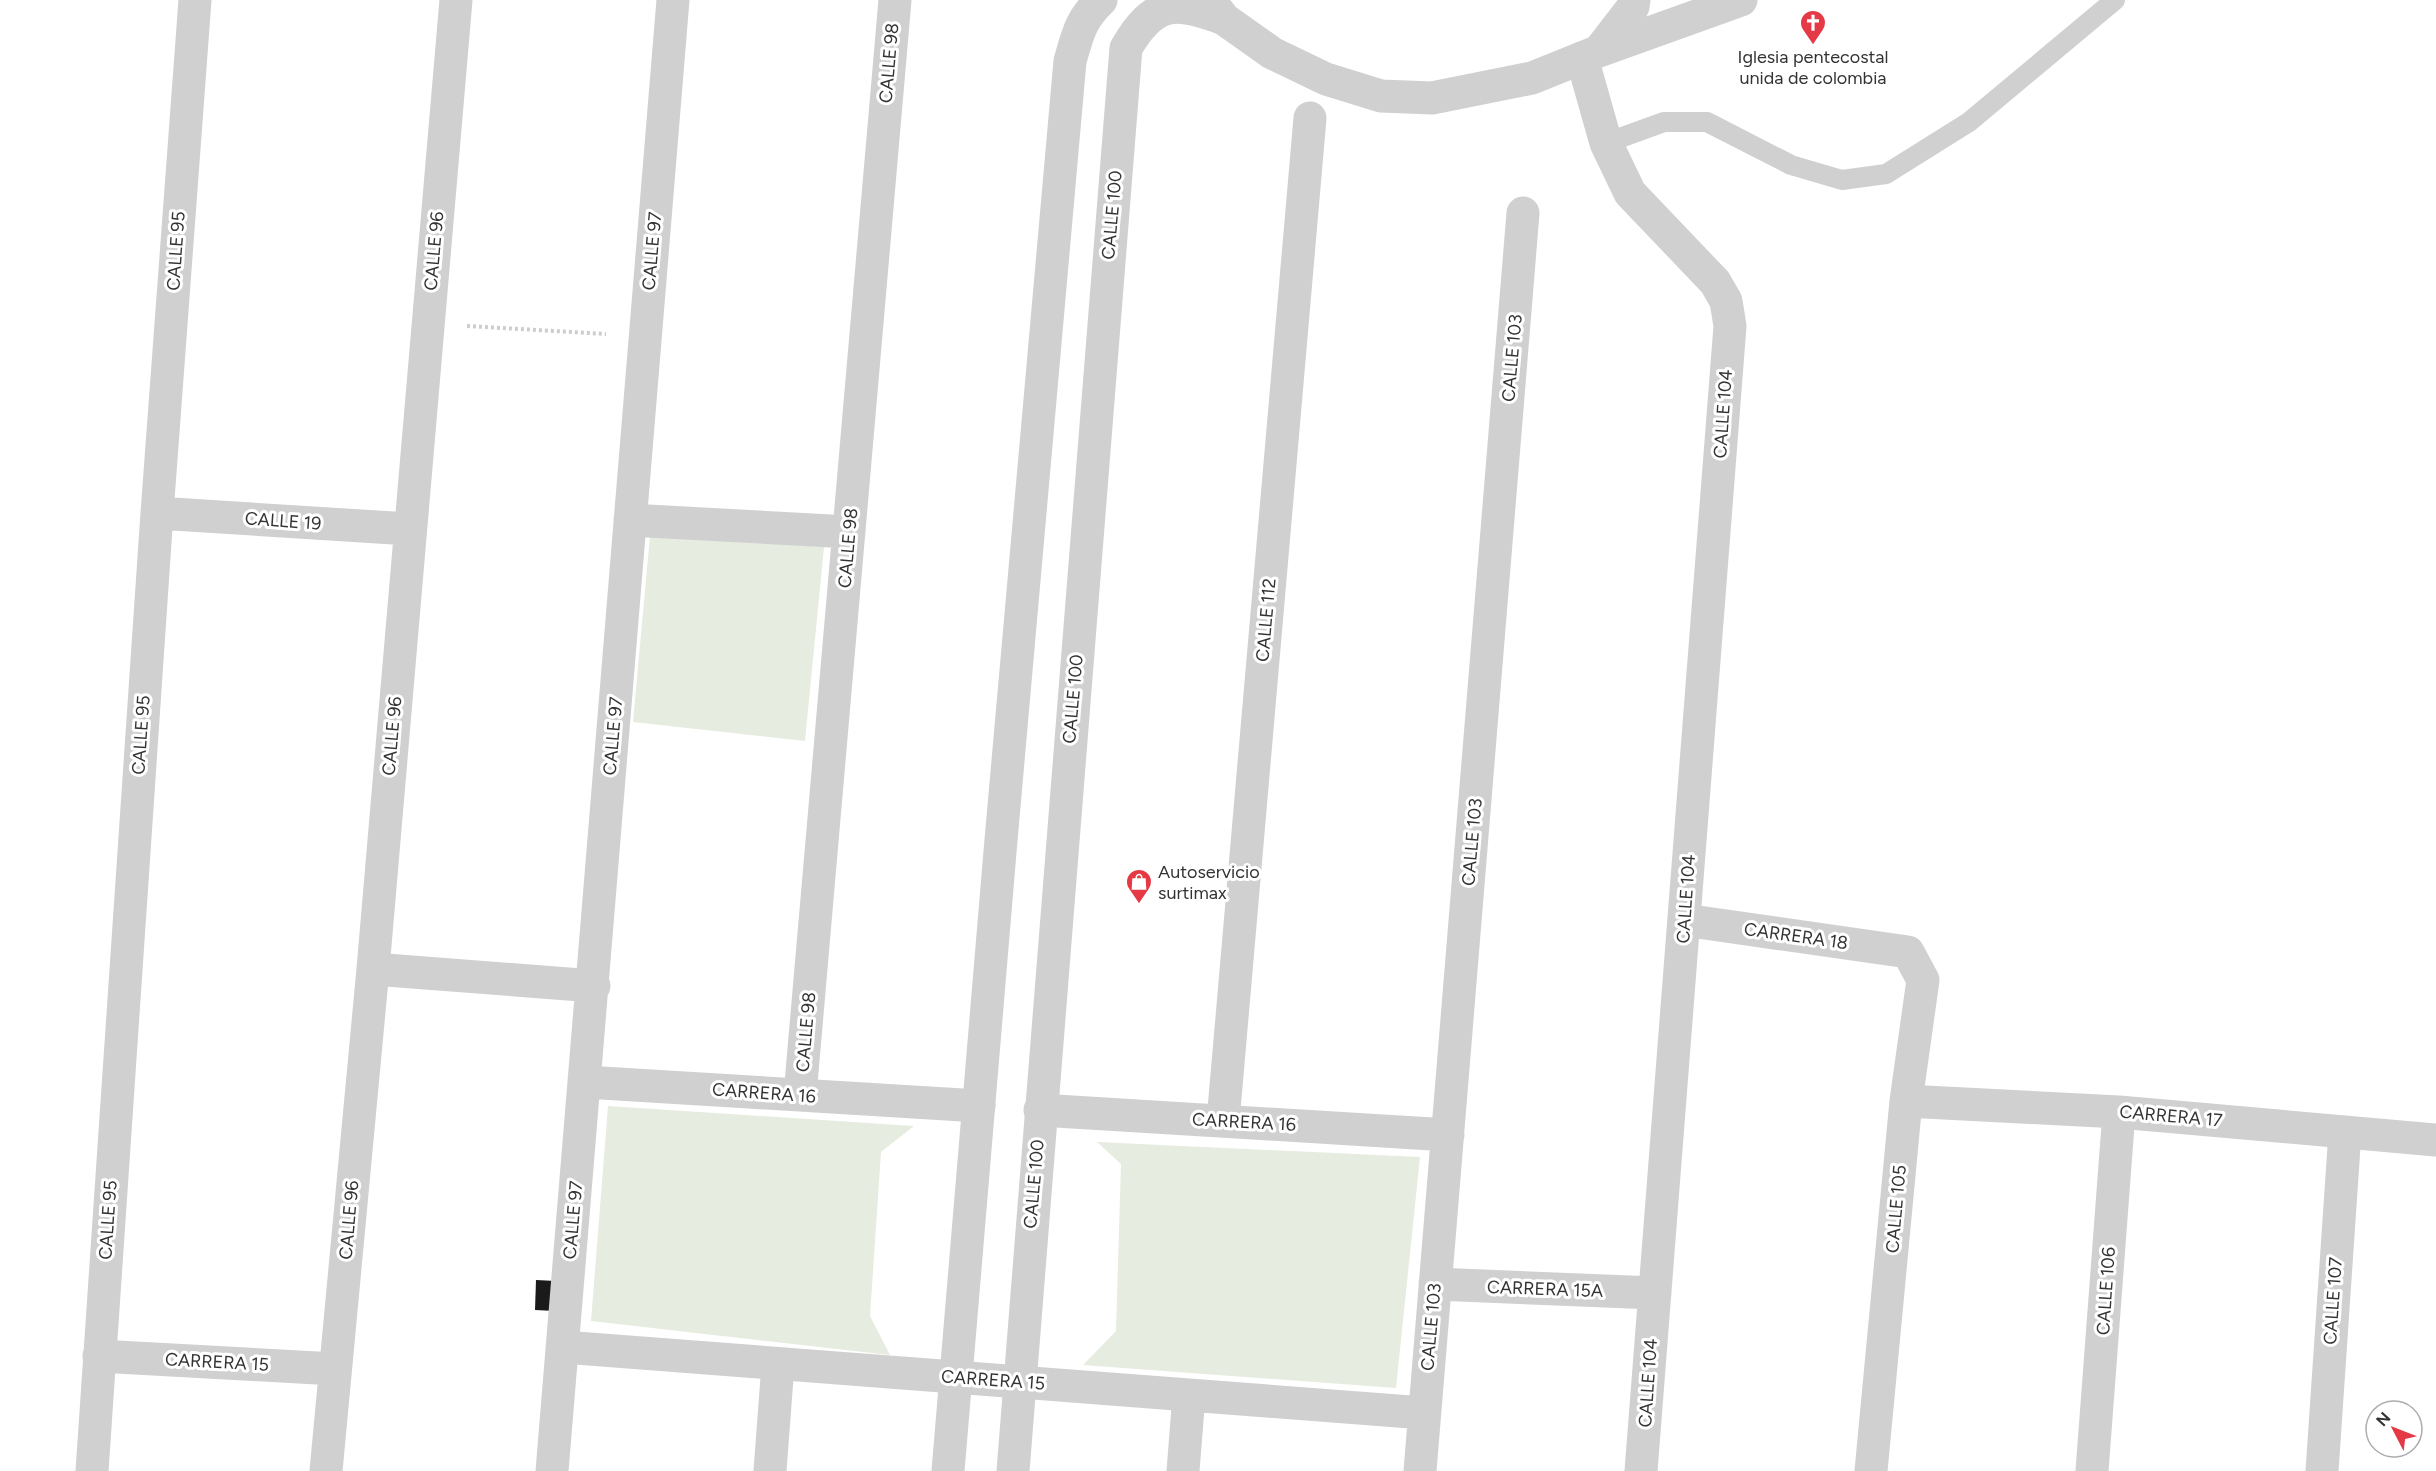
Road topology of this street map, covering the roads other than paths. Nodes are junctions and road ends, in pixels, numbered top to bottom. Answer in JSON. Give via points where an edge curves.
{"nodes":[{"id":1,"x":195,"y":0,"type":"edge"},
{"id":2,"x":456,"y":0,"type":"edge"},
{"id":3,"x":673,"y":0,"type":"edge"},
{"id":4,"x":895,"y":0,"type":"edge"},
{"id":5,"x":1634,"y":0,"type":"edge"},
{"id":6,"x":1741,"y":0,"type":"edge"},
{"id":7,"x":2115,"y":0,"type":"edge"},
{"id":8,"x":1092,"y":5,"type":"edge"},
{"id":9,"x":1217,"y":10,"type":"edge"},
{"id":10,"x":1591,"y":55,"type":"junction"},
{"id":11,"x":1310,"y":118,"type":"dead end"},
{"id":12,"x":1606,"y":144,"type":"junction"},
{"id":13,"x":1523,"y":213,"type":"dead end"},
{"id":14,"x":157,"y":513,"type":"junction"},
{"id":15,"x":630,"y":520,"type":"junction"},
{"id":16,"x":409,"y":529,"type":"junction"},
{"id":17,"x":849,"y":532,"type":"junction"},
{"id":18,"x":1684,"y":920,"type":"junction"},
{"id":19,"x":1908,"y":952,"type":"joint"},
{"id":20,"x":373,"y":969,"type":"junction"},
{"id":21,"x":594,"y":986,"type":"junction"},
{"id":22,"x":585,"y":1082,"type":"junction"},
{"id":23,"x":800,"y":1095,"type":"junction"},
{"id":24,"x":1906,"y":1101,"type":"junction"},
{"id":25,"x":979,"y":1106,"type":"junction"},
{"id":26,"x":1040,"y":1110,"type":"junction"},
{"id":27,"x":2120,"y":1112,"type":"junction"},
{"id":28,"x":1223,"y":1121,"type":"junction"},
{"id":29,"x":2345,"y":1132,"type":"junction"},
{"id":30,"x":1448,"y":1135,"type":"junction"},
{"id":31,"x":2436,"y":1140,"type":"edge"},
{"id":32,"x":1435,"y":1284,"type":"junction"},
{"id":33,"x":1655,"y":1293,"type":"junction"},
{"id":34,"x":563,"y":1347,"type":"junction"},
{"id":35,"x":99,"y":1356,"type":"junction"},
{"id":36,"x":778,"y":1364,"type":"junction"},
{"id":37,"x":335,"y":1369,"type":"junction"},
{"id":38,"x":956,"y":1378,"type":"junction"},
{"id":39,"x":1018,"y":1382,"type":"junction"},
{"id":40,"x":1189,"y":1395,"type":"junction"},
{"id":41,"x":1424,"y":1413,"type":"junction"},
{"id":42,"x":92,"y":1471,"type":"edge"},
{"id":43,"x":326,"y":1471,"type":"edge"},
{"id":44,"x":552,"y":1471,"type":"edge"},
{"id":45,"x":770,"y":1471,"type":"edge"},
{"id":46,"x":948,"y":1471,"type":"edge"},
{"id":47,"x":1013,"y":1471,"type":"edge"},
{"id":48,"x":1183,"y":1471,"type":"edge"},
{"id":49,"x":1420,"y":1471,"type":"edge"},
{"id":50,"x":1641,"y":1471,"type":"edge"},
{"id":51,"x":1871,"y":1471,"type":"edge"},
{"id":52,"x":2092,"y":1471,"type":"edge"},
{"id":53,"x":2322,"y":1471,"type":"edge"}],
"edges":[{"from":1,"to":14,"type":"street","name":"CALLE 95"},
{"from":2,"to":16,"type":"street","name":"CALLE 96"},
{"from":3,"to":15,"type":"street","name":"CALLE 97"},
{"from":4,"to":17,"type":"street","name":"CALLE 98"},
{"from":5,"to":10,"type":"street","via":[[1633,7]]},
{"from":6,"to":10,"type":"street","name":"CALLE 100"},
{"from":7,"to":12,"type":"lane","via":[[1970,122],[1886,174],[1842,180],[1791,165],[1707,122],[1664,122]]},
{"from":8,"to":25,"type":"street","via":[[1070,61]]},
{"from":9,"to":10,"type":"street","name":"CALLE 100","via":[[1272,53],[1326,79],[1381,96],[1432,98],[1533,78]]},
{"from":9,"to":26,"type":"street","name":"CALLE 100","via":[[1181,3],[1161,9],[1139,24],[1126,48]]},
{"from":10,"to":12,"type":"street","name":"CALLE 104"},
{"from":11,"to":28,"type":"street","name":"CALLE 112"},
{"from":12,"to":18,"type":"street","name":"CALLE 104","via":[[1630,193],[1715,282],[1726,301],[1730,326]]},
{"from":13,"to":30,"type":"street","name":"CALLE 103"},
{"from":14,"to":16,"type":"street","name":"CALLE 19"},
{"from":14,"to":35,"type":"street","name":"CALLE 95"},
{"from":15,"to":17,"type":"street"},
{"from":15,"to":21,"type":"street","name":"CALLE 97"},
{"from":16,"to":20,"type":"street","name":"CALLE 96"},
{"from":17,"to":23,"type":"street","name":"CALLE 98"},
{"from":18,"to":19,"type":"street","name":"CARRERA 18"},
{"from":18,"to":33,"type":"street","name":"CALLE 104"},
{"from":19,"to":24,"type":"street","name":"CALLE 105","via":[[1923,980]]},
{"from":20,"to":21,"type":"street"},
{"from":20,"to":37,"type":"street","name":"CALLE 96"},
{"from":21,"to":22,"type":"street","name":"CALLE 97"},
{"from":22,"to":23,"type":"street","name":"CARRERA 16"},
{"from":22,"to":34,"type":"street","name":"CALLE 97"},
{"from":23,"to":25,"type":"street","name":"CARRERA 16"},
{"from":24,"to":27,"type":"street","name":"CARRERA 17"},
{"from":24,"to":51,"type":"street","name":"CALLE 105"},
{"from":25,"to":38,"type":"street"},
{"from":26,"to":28,"type":"street","name":"CARRERA 16"},
{"from":26,"to":39,"type":"street","name":"CALLE 100"},
{"from":27,"to":29,"type":"street","name":"CARRERA 17"},
{"from":27,"to":52,"type":"street","name":"CALLE 106"},
{"from":28,"to":30,"type":"street","name":"CARRERA 16"},
{"from":29,"to":31,"type":"street","name":"CARRERA 17"},
{"from":29,"to":53,"type":"street","name":"CALLE 107"},
{"from":30,"to":32,"type":"street","name":"CALLE 103"},
{"from":32,"to":33,"type":"street","name":"CARRERA 15A"},
{"from":32,"to":41,"type":"street","name":"CALLE 103"},
{"from":33,"to":50,"type":"street","name":"CALLE 104"},
{"from":34,"to":36,"type":"street","name":"CARRERA 15"},
{"from":34,"to":44,"type":"street","name":"CALLE 97"},
{"from":35,"to":37,"type":"street","name":"CARRERA 15"},
{"from":35,"to":42,"type":"street","name":"CALLE 95"},
{"from":36,"to":38,"type":"street","name":"CARRERA 15"},
{"from":36,"to":45,"type":"street"},
{"from":37,"to":43,"type":"street","name":"CALLE 96"},
{"from":38,"to":39,"type":"street","name":"CARRERA 15"},
{"from":38,"to":46,"type":"street"},
{"from":39,"to":40,"type":"street","name":"CARRERA 15"},
{"from":39,"to":47,"type":"street","name":"CALLE 100"},
{"from":40,"to":41,"type":"street","name":"CARRERA 15"},
{"from":40,"to":48,"type":"street"},
{"from":41,"to":49,"type":"street","name":"CALLE 103"}]}
